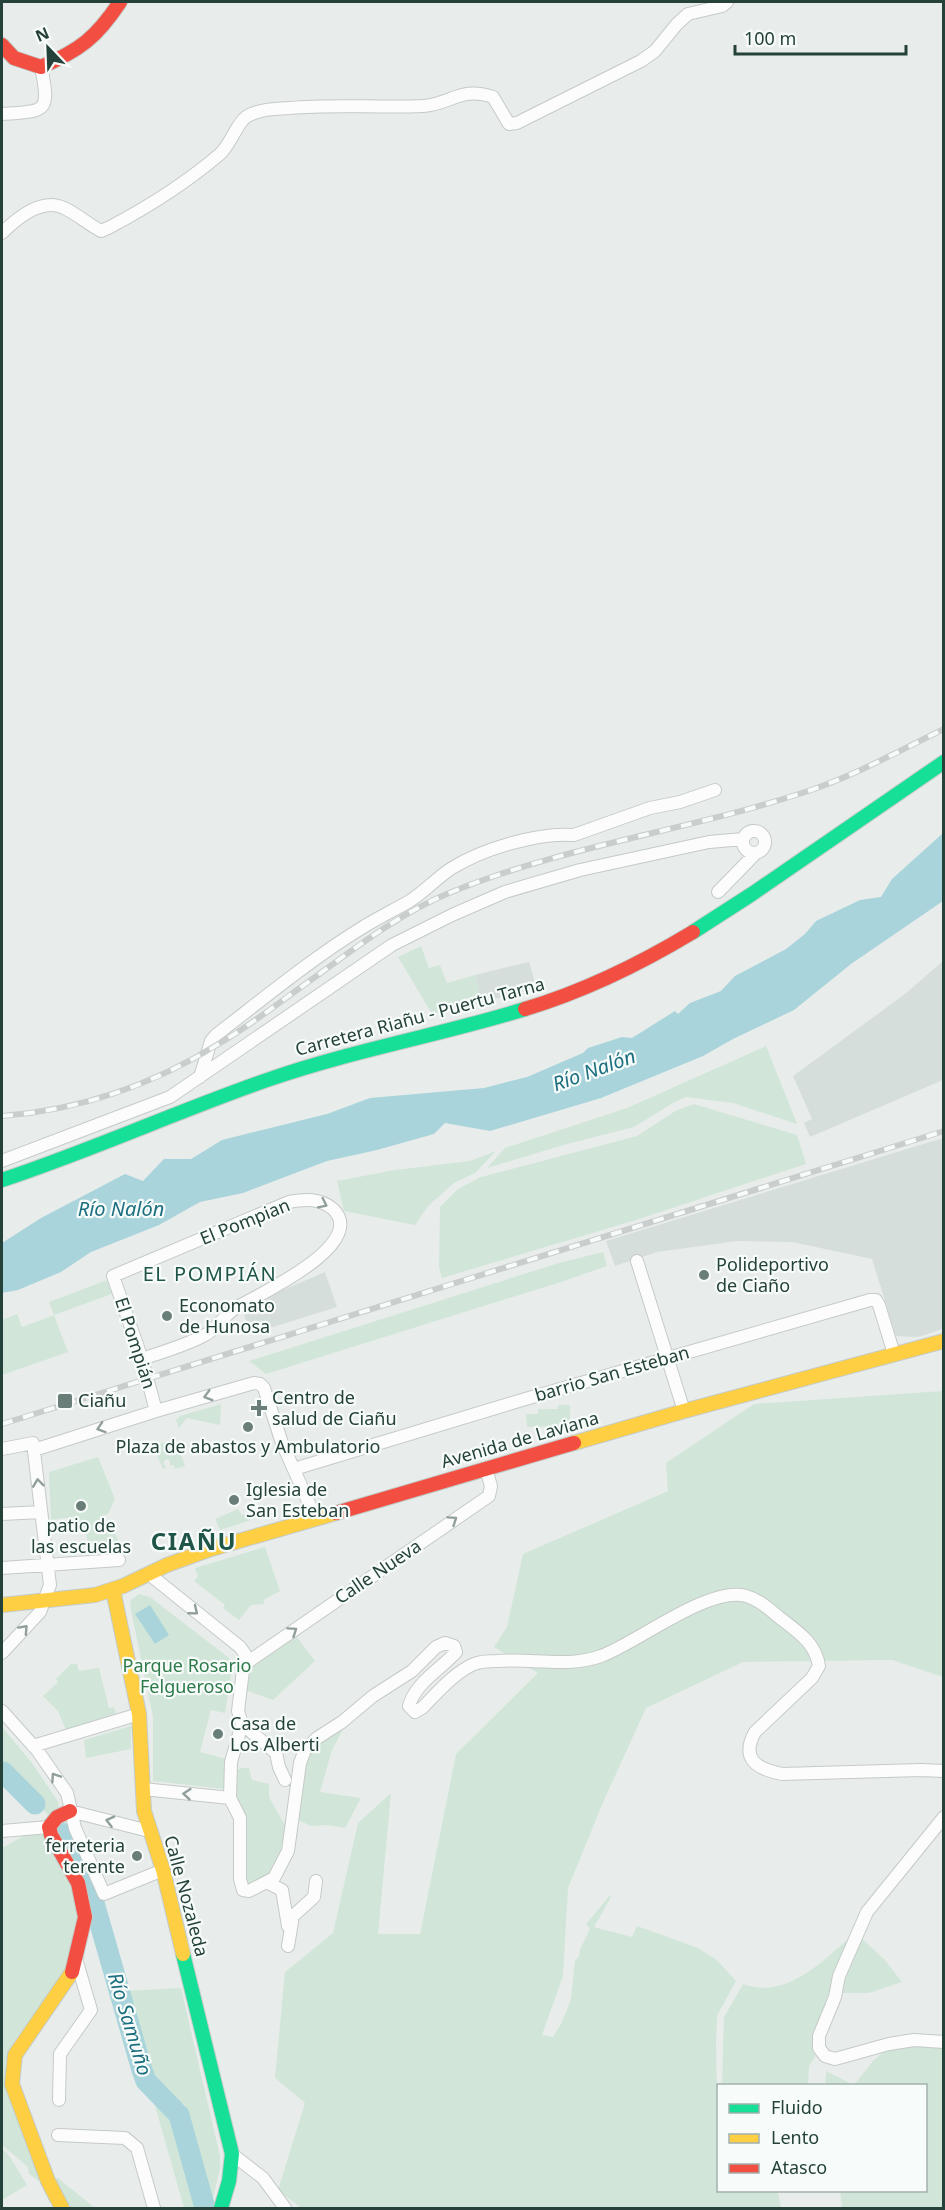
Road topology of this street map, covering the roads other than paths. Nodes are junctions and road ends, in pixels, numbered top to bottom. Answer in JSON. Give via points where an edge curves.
{"nodes":[{"id":1,"x":120,"y":2,"type":"edge"},
{"id":2,"x":727,"y":2,"type":"edge"},
{"id":3,"x":2,"y":45,"type":"edge"},
{"id":4,"x":41,"y":67,"type":"junction"},
{"id":5,"x":2,"y":114,"type":"edge"},
{"id":6,"x":2,"y":233,"type":"edge"},
{"id":7,"x":944,"y":762,"type":"edge"},
{"id":8,"x":715,"y":790,"type":"dead end"},
{"id":9,"x":743,"y":843,"type":"junction"},
{"id":10,"x":756,"y":854,"type":"junction"},
{"id":11,"x":744,"y":866,"type":"junction"},
{"id":12,"x":718,"y":892,"type":"dead end"},
{"id":13,"x":200,"y":1077,"type":"junction"},
{"id":14,"x":2,"y":1161,"type":"edge"},
{"id":15,"x":2,"y":1180,"type":"edge"},
{"id":16,"x":637,"y":1261,"type":"dead end"},
{"id":17,"x":113,"y":1276,"type":"joint"},
{"id":18,"x":944,"y":1341,"type":"edge"},
{"id":19,"x":894,"y":1354,"type":"junction"},
{"id":20,"x":142,"y":1359,"type":"junction"},
{"id":21,"x":667,"y":1359,"type":"junction"},
{"id":22,"x":156,"y":1410,"type":"junction"},
{"id":23,"x":684,"y":1411,"type":"junction"},
{"id":24,"x":34,"y":1446,"type":"junction"},
{"id":25,"x":2,"y":1449,"type":"edge"},
{"id":26,"x":294,"y":1469,"type":"junction"},
{"id":27,"x":486,"y":1469,"type":"junction"},
{"id":28,"x":41,"y":1512,"type":"junction"},
{"id":29,"x":2,"y":1514,"type":"edge"},
{"id":30,"x":316,"y":1519,"type":"junction"},
{"id":31,"x":119,"y":1560,"type":"dead end"},
{"id":32,"x":48,"y":1566,"type":"junction"},
{"id":33,"x":2,"y":1568,"type":"edge"},
{"id":34,"x":149,"y":1574,"type":"junction"},
{"id":35,"x":113,"y":1590,"type":"junction"},
{"id":36,"x":43,"y":1602,"type":"junction"},
{"id":37,"x":2,"y":1605,"type":"edge"},
{"id":38,"x":2,"y":1653,"type":"edge"},
{"id":39,"x":244,"y":1664,"type":"junction"},
{"id":40,"x":2,"y":1711,"type":"edge"},
{"id":41,"x":139,"y":1714,"type":"junction"},
{"id":42,"x":242,"y":1724,"type":"junction"},
{"id":43,"x":33,"y":1746,"type":"junction"},
{"id":44,"x":943,"y":1771,"type":"edge"},
{"id":45,"x":285,"y":1780,"type":"dead end"},
{"id":46,"x":143,"y":1790,"type":"junction"},
{"id":47,"x":230,"y":1798,"type":"junction"},
{"id":48,"x":70,"y":1811,"type":"junction"},
{"id":49,"x":944,"y":1817,"type":"edge"},
{"id":50,"x":49,"y":1827,"type":"junction"},
{"id":51,"x":2,"y":1831,"type":"edge"},
{"id":52,"x":149,"y":1831,"type":"junction"},
{"id":53,"x":163,"y":1870,"type":"junction"},
{"id":54,"x":316,"y":1881,"type":"dead end"},
{"id":55,"x":268,"y":1883,"type":"junction"},
{"id":56,"x":76,"y":1958,"type":"junction"},
{"id":57,"x":944,"y":2042,"type":"edge"},
{"id":58,"x":59,"y":2100,"type":"dead end"},
{"id":59,"x":58,"y":2135,"type":"dead end"},
{"id":60,"x":232,"y":2154,"type":"junction"},
{"id":61,"x":62,"y":2208,"type":"edge"},
{"id":62,"x":154,"y":2208,"type":"edge"},
{"id":63,"x":221,"y":2208,"type":"edge"},
{"id":64,"x":285,"y":2208,"type":"edge"}],
"edges":[{"from":1,"to":4,"type":"street","via":[[83,48]]},
{"from":2,"to":6,"type":"street","via":[[688,14],[641,61],[517,123],[509,124],[493,97],[479,92],[425,106],[269,110],[246,117],[221,153],[161,197],[110,227],[101,231],[63,207],[53,205],[17,218]]},
{"from":3,"to":4,"type":"street","via":[[14,58]]},
{"from":4,"to":5,"type":"street","via":[[45,105],[32,112]]},
{"from":7,"to":15,"type":"street","name":"Carretera Riañu - Puertu Tarna","via":[[726,912],[676,944],[608,978],[485,1021],[240,1088]]},
{"from":8,"to":13,"type":"street","via":[[574,835],[499,847],[453,867],[414,898],[332,947],[216,1035]]},
{"from":9,"to":10,"type":"street","via":[[751,854]]},
{"from":9,"to":10,"type":"street","via":[[749,832],[758,831],[765,837],[766,846]]},
{"from":9,"to":11,"type":"street"},
{"from":9,"to":13,"type":"street","via":[[710,842],[580,870],[505,892],[392,945]]},
{"from":10,"to":11,"type":"street"},
{"from":11,"to":12,"type":"street"},
{"from":13,"to":14,"type":"street","via":[[170,1098]]},
{"from":16,"to":21,"type":"street"},
{"from":17,"to":20,"type":"street","name":"El Pompián"},
{"from":17,"to":20,"type":"street","name":"El Pompian","one_way":true,"via":[[289,1202],[312,1199],[338,1215],[338,1236],[287,1281],[233,1310],[205,1336]]},
{"from":18,"to":19,"type":"street","name":"Avenida de Laviana"},
{"from":19,"to":21,"type":"street","name":"barrio San Esteban","via":[[879,1305],[870,1300]]},
{"from":19,"to":23,"type":"street","name":"Avenida de Laviana"},
{"from":20,"to":22,"type":"street","name":"El Pompián"},
{"from":21,"to":23,"type":"street"},
{"from":21,"to":26,"type":"street","name":"barrio San Esteban"},
{"from":22,"to":24,"type":"street","one_way":true},
{"from":26,"to":22,"type":"street","one_way":true,"via":[[260,1384]]},
{"from":23,"to":27,"type":"street","name":"Avenida de Laviana"},
{"from":24,"to":25,"type":"street"},
{"from":28,"to":24,"type":"street","one_way":true},
{"from":26,"to":30,"type":"street"},
{"from":27,"to":30,"type":"street","name":"Avenida de Laviana"},
{"from":39,"to":27,"type":"street","name":"Calle Nueva","one_way":true,"via":[[489,1496],[491,1486]]},
{"from":28,"to":29,"type":"street"},
{"from":28,"to":32,"type":"street"},
{"from":30,"to":34,"type":"street","name":"Avenida de Laviana","via":[[190,1556]]},
{"from":31,"to":32,"type":"street"},
{"from":32,"to":33,"type":"street"},
{"from":32,"to":36,"type":"street","via":[[50,1585]]},
{"from":34,"to":35,"type":"street","name":"Avenida de Laviana"},
{"from":34,"to":39,"type":"street","one_way":true,"via":[[240,1647]]},
{"from":35,"to":36,"type":"street","name":"Avenida de Laviana"},
{"from":35,"to":41,"type":"street","name":"Calle Nozaleda"},
{"from":36,"to":37,"type":"street","name":"Avenida de Laviana"},
{"from":38,"to":36,"type":"street","one_way":true,"via":[[40,1612]]},
{"from":39,"to":42,"type":"street","via":[[238,1700]]},
{"from":40,"to":43,"type":"street"},
{"from":41,"to":43,"type":"street"},
{"from":41,"to":46,"type":"street","name":"Calle Nozaleda"},
{"from":42,"to":45,"type":"street","via":[[276,1753]]},
{"from":42,"to":47,"type":"street","via":[[231,1762]]},
{"from":48,"to":43,"type":"street","one_way":true,"via":[[67,1793]]},
{"from":44,"to":55,"type":"street","via":[[782,1774],[757,1766],[749,1756],[755,1732],[812,1678],[819,1666],[817,1654],[797,1631],[762,1604],[737,1595],[721,1597],[649,1629],[601,1656],[579,1662],[512,1660],[476,1664],[462,1671],[415,1712],[410,1701],[456,1652],[454,1646],[444,1643],[436,1647],[412,1671],[373,1696],[305,1750],[288,1851]]},
{"from":47,"to":46,"type":"street","one_way":true},
{"from":46,"to":52,"type":"street","name":"Calle Nozaleda"},
{"from":47,"to":55,"type":"street","via":[[240,1818],[243,1890],[249,1892]]},
{"from":48,"to":50,"type":"street","via":[[57,1817]]},
{"from":52,"to":48,"type":"street","one_way":true},
{"from":48,"to":53,"type":"street","via":[[104,1894]]},
{"from":49,"to":57,"type":"street","via":[[867,1911],[839,1976],[819,2036],[819,2048],[825,2056],[836,2059],[914,2040]]},
{"from":50,"to":51,"type":"street"},
{"from":50,"to":56,"type":"street","via":[[78,1883],[86,1917]]},
{"from":52,"to":53,"type":"street","name":"Calle Nozaleda"},
{"from":53,"to":60,"type":"street","name":"Calle Nozaleda"},
{"from":54,"to":55,"type":"street","via":[[314,1897],[293,1916],[288,1946],[282,1890]]},
{"from":56,"to":58,"type":"street","via":[[91,2010],[60,2054]]},
{"from":56,"to":61,"type":"street","via":[[72,1972],[15,2055],[12,2084]]},
{"from":59,"to":62,"type":"street","via":[[125,2138],[137,2148]]},
{"from":60,"to":63,"type":"street","name":"Calle Nozaleda"},
{"from":60,"to":64,"type":"street","via":[[263,2178]]}]}
